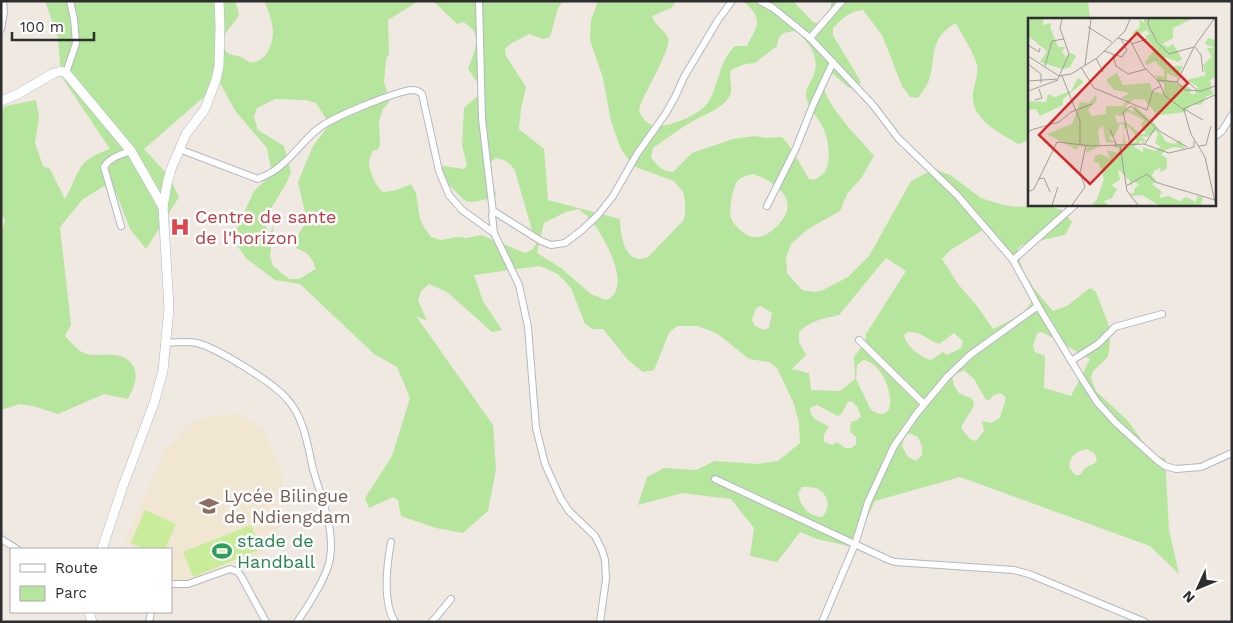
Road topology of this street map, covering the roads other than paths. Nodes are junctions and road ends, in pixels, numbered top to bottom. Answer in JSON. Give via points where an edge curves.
{"nodes":[{"id":1,"x":3,"y":1,"type":"edge"},
{"id":2,"x":70,"y":1,"type":"edge"},
{"id":3,"x":219,"y":1,"type":"edge"},
{"id":4,"x":479,"y":1,"type":"edge"},
{"id":5,"x":732,"y":1,"type":"edge"},
{"id":6,"x":760,"y":1,"type":"edge"},
{"id":7,"x":842,"y":1,"type":"edge"},
{"id":8,"x":1,"y":29,"type":"edge"},
{"id":9,"x":810,"y":38,"type":"junction"},
{"id":10,"x":834,"y":62,"type":"junction"},
{"id":11,"x":66,"y":73,"type":"junction"},
{"id":12,"x":1,"y":100,"type":"edge"},
{"id":13,"x":1232,"y":115,"type":"edge"},
{"id":14,"x":1216,"y":136,"type":"edge"},
{"id":15,"x":179,"y":149,"type":"junction"},
{"id":16,"x":131,"y":151,"type":"junction"},
{"id":17,"x":1075,"y":205,"type":"edge"},
{"id":18,"x":767,"y":206,"type":"dead end"},
{"id":19,"x":163,"y":207,"type":"junction"},
{"id":20,"x":493,"y":213,"type":"junction"},
{"id":21,"x":121,"y":226,"type":"dead end"},
{"id":22,"x":494,"y":233,"type":"junction"},
{"id":23,"x":1014,"y":260,"type":"junction"},
{"id":24,"x":1038,"y":306,"type":"junction"},
{"id":25,"x":1162,"y":314,"type":"dead end"},
{"id":26,"x":859,"y":340,"type":"dead end"},
{"id":27,"x":167,"y":343,"type":"junction"},
{"id":28,"x":1071,"y":361,"type":"junction"},
{"id":29,"x":924,"y":404,"type":"junction"},
{"id":30,"x":1232,"y":454,"type":"edge"},
{"id":31,"x":715,"y":479,"type":"dead end"},
{"id":32,"x":1,"y":539,"type":"edge"},
{"id":33,"x":390,"y":542,"type":"dead end"},
{"id":34,"x":855,"y":544,"type":"junction"},
{"id":35,"x":15,"y":548,"type":"edge"},
{"id":36,"x":102,"y":548,"type":"edge"},
{"id":37,"x":172,"y":584,"type":"edge"},
{"id":38,"x":451,"y":598,"type":"dead end"},
{"id":39,"x":266,"y":622,"type":"edge"},
{"id":40,"x":297,"y":622,"type":"edge"},
{"id":41,"x":395,"y":622,"type":"edge"},
{"id":42,"x":432,"y":622,"type":"edge"},
{"id":43,"x":600,"y":622,"type":"edge"},
{"id":44,"x":822,"y":622,"type":"edge"},
{"id":45,"x":1145,"y":622,"type":"edge"}],
"edges":[{"from":1,"to":8,"type":"street"},
{"from":2,"to":11,"type":"street","via":[[76,42]]},
{"from":3,"to":15,"type":"street","via":[[216,80],[205,108]]},
{"from":4,"to":20,"type":"street","via":[[482,119]]},
{"from":5,"to":20,"type":"street","via":[[613,196],[582,230],[565,242],[551,245],[498,212]]},
{"from":6,"to":9,"type":"street"},
{"from":7,"to":9,"type":"street"},
{"from":9,"to":10,"type":"street"},
{"from":10,"to":18,"type":"street"},
{"from":10,"to":23,"type":"street","via":[[898,138],[957,195]]},
{"from":11,"to":12,"type":"street","via":[[54,73]]},
{"from":11,"to":16,"type":"street"},
{"from":13,"to":14,"type":"street"},
{"from":15,"to":19,"type":"street","via":[[170,169]]},
{"from":15,"to":22,"type":"street","via":[[258,178],[281,166],[321,126],[364,106],[412,90],[419,91],[439,171],[449,195],[462,210]]},
{"from":16,"to":19,"type":"street"},
{"from":16,"to":21,"type":"street","via":[[114,157],[104,167]]},
{"from":17,"to":23,"type":"street"},
{"from":19,"to":27,"type":"street","via":[[169,300]]},
{"from":20,"to":22,"type":"street"},
{"from":22,"to":43,"type":"street","via":[[519,285],[528,327],[536,428],[544,464],[569,511],[595,536],[604,555],[606,579]]},
{"from":23,"to":24,"type":"street"},
{"from":24,"to":28,"type":"street"},
{"from":24,"to":29,"type":"street","via":[[970,355]]},
{"from":25,"to":28,"type":"street","via":[[1115,328],[1098,344]]},
{"from":26,"to":29,"type":"street"},
{"from":27,"to":36,"type":"street","via":[[154,403]]},
{"from":27,"to":40,"type":"street","via":[[198,344],[218,352],[276,389],[287,399],[297,416],[322,495],[331,544],[326,572]]},
{"from":28,"to":30,"type":"street","via":[[1107,413],[1165,466],[1194,469]]},
{"from":29,"to":34,"type":"street","via":[[894,446],[868,502]]},
{"from":31,"to":34,"type":"street"},
{"from":32,"to":35,"type":"street"},
{"from":33,"to":41,"type":"street","via":[[386,568],[389,602]]},
{"from":34,"to":44,"type":"street"},
{"from":34,"to":45,"type":"street","via":[[895,562],[1014,570],[1029,574]]},
{"from":37,"to":39,"type":"street","via":[[188,584],[230,569],[238,572]]},
{"from":38,"to":42,"type":"street"}]}
